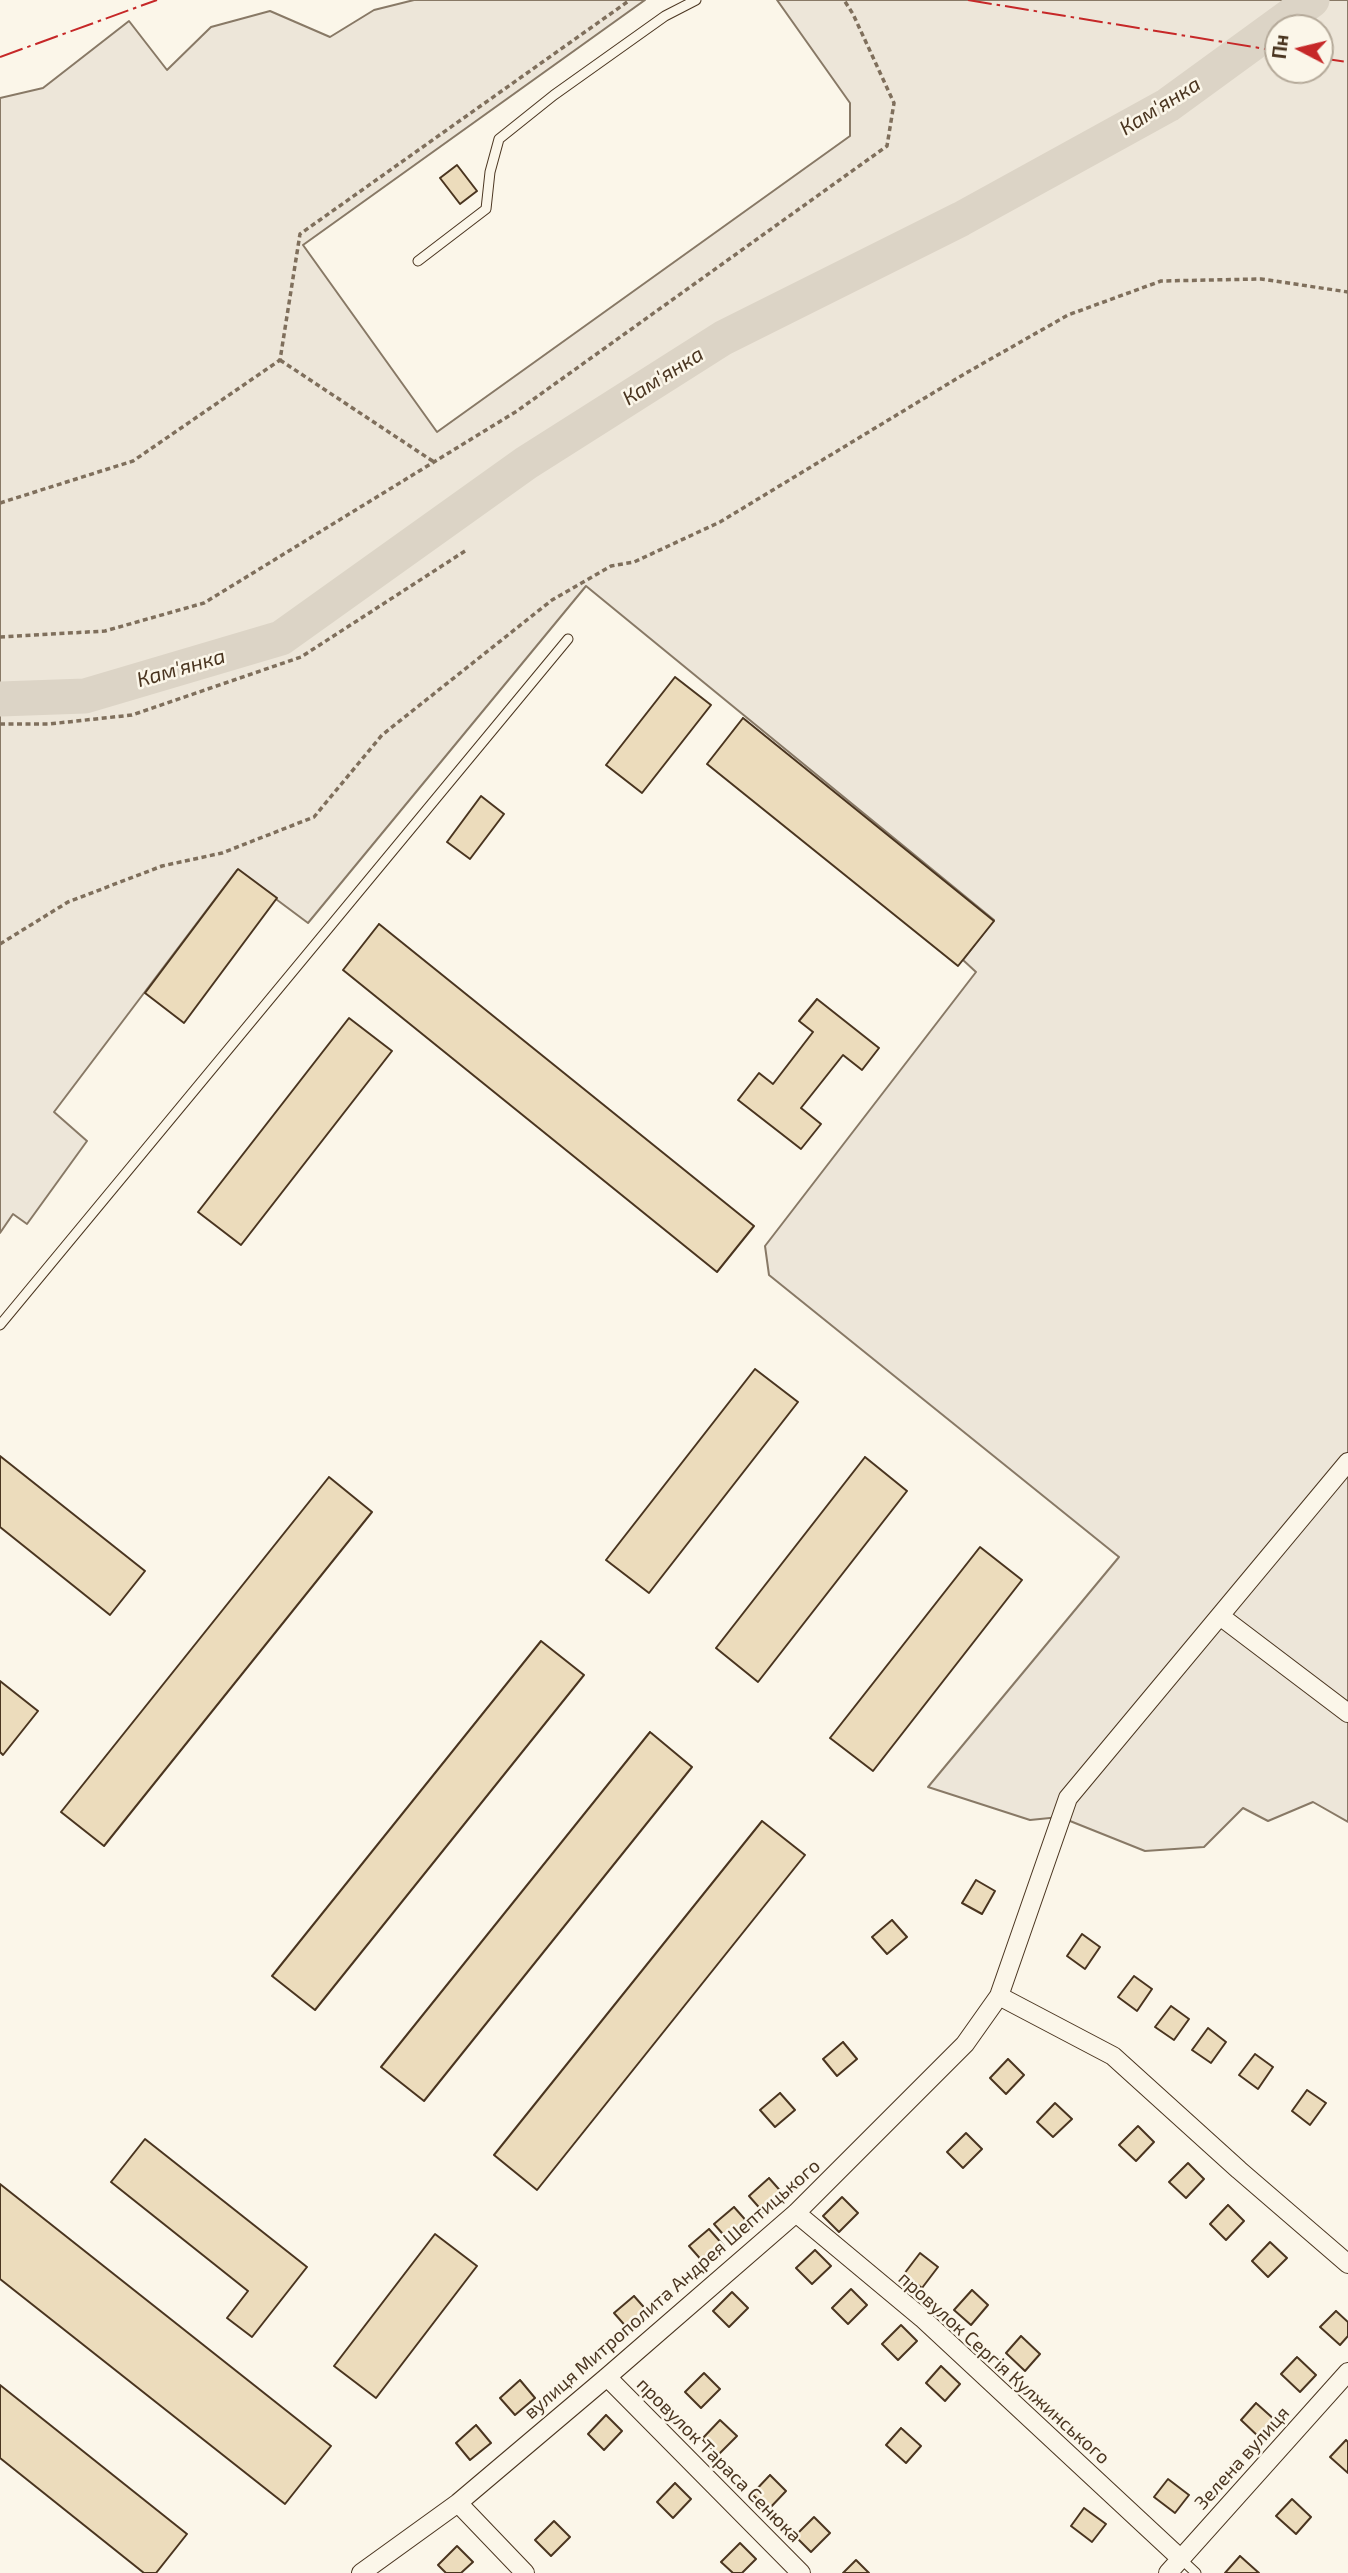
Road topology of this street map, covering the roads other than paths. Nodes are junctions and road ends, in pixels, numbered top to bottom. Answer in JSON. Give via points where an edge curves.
{"nodes":[{"id":1,"x":695,"y":0,"type":"edge"},
{"id":2,"x":418,"y":261,"type":"dead end"},
{"id":3,"x":568,"y":639,"type":"dead end"},
{"id":4,"x":0,"y":1325,"type":"edge"},
{"id":5,"x":1348,"y":1462,"type":"edge"},
{"id":6,"x":1220,"y":1616,"type":"junction"},
{"id":7,"x":1348,"y":1713,"type":"edge"},
{"id":8,"x":999,"y":1996,"type":"junction"},
{"id":9,"x":796,"y":2213,"type":"junction"},
{"id":10,"x":1348,"y":2264,"type":"edge"},
{"id":11,"x":1348,"y":2372,"type":"edge"},
{"id":12,"x":607,"y":2377,"type":"junction"},
{"id":13,"x":457,"y":2503,"type":"junction"},
{"id":14,"x":1180,"y":2558,"type":"junction"},
{"id":15,"x":361,"y":2573,"type":"edge"},
{"id":16,"x":525,"y":2573,"type":"edge"},
{"id":17,"x":801,"y":2573,"type":"edge"},
{"id":18,"x":1168,"y":2573,"type":"edge"},
{"id":19,"x":1196,"y":2573,"type":"edge"}],
"edges":[{"from":1,"to":2,"type":"lane","via":[[665,16],[499,139],[486,209]]},
{"from":3,"to":4,"type":"lane"},
{"from":5,"to":6,"type":"street","name":"вулиця Митрополита Андрея Шептицького"},
{"from":6,"to":7,"type":"street"},
{"from":6,"to":8,"type":"street","name":"вулиця Митрополита Андрея Шептицького","via":[[1068,1798]]},
{"from":8,"to":9,"type":"street","name":"вулиця Митрополита Андрея Шептицького","via":[[965,2044]]},
{"from":8,"to":10,"type":"street","via":[[1113,2056]]},
{"from":9,"to":12,"type":"street","name":"вулиця Митрополита Андрея Шептицького"},
{"from":9,"to":14,"type":"street","name":"провулок Сергія Кулжинського","via":[[922,2318]]},
{"from":11,"to":14,"type":"street","name":"Зелена вулиця"},
{"from":12,"to":13,"type":"street","name":"вулиця Митрополита Андрея Шептицького"},
{"from":12,"to":17,"type":"street","name":"провулок Тараса Сенюка"},
{"from":13,"to":15,"type":"street","name":"вулиця Митрополита Андрея Шептицького"},
{"from":13,"to":16,"type":"street"},
{"from":14,"to":18,"type":"street","name":"Зелена вулиця"},
{"from":14,"to":19,"type":"lane"}]}
